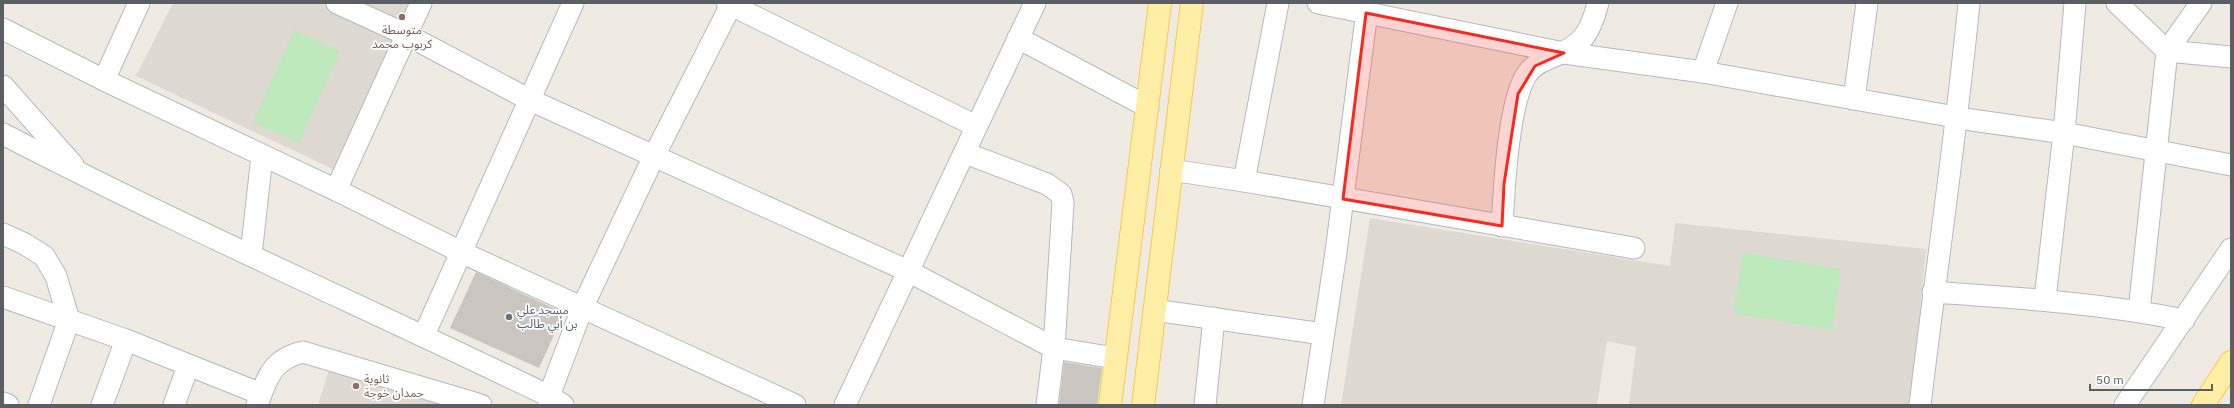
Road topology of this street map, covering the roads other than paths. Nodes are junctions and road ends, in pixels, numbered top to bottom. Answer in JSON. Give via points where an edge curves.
{"nodes":[{"id":1,"x":140,"y":3,"type":"edge"},
{"id":2,"x":337,"y":3,"type":"edge"},
{"id":3,"x":421,"y":3,"type":"edge"},
{"id":4,"x":573,"y":3,"type":"edge"},
{"id":5,"x":1035,"y":3,"type":"edge"},
{"id":6,"x":1160,"y":3,"type":"edge"},
{"id":7,"x":1192,"y":3,"type":"edge"},
{"id":8,"x":1278,"y":3,"type":"edge"},
{"id":9,"x":1318,"y":3,"type":"edge"},
{"id":10,"x":1727,"y":3,"type":"edge"},
{"id":11,"x":1867,"y":3,"type":"edge"},
{"id":12,"x":1969,"y":3,"type":"edge"},
{"id":13,"x":2075,"y":3,"type":"edge"},
{"id":14,"x":2117,"y":3,"type":"edge"},
{"id":15,"x":2201,"y":3,"type":"edge"},
{"id":16,"x":730,"y":4,"type":"edge"},
{"id":17,"x":1596,"y":4,"type":"edge"},
{"id":18,"x":1367,"y":8,"type":"edge"},
{"id":19,"x":3,"y":29,"type":"edge"},
{"id":20,"x":407,"y":35,"type":"junction"},
{"id":21,"x":1018,"y":38,"type":"junction"},
{"id":22,"x":2167,"y":51,"type":"junction"},
{"id":23,"x":1564,"y":53,"type":"junction"},
{"id":24,"x":2231,"y":57,"type":"edge"},
{"id":25,"x":1703,"y":72,"type":"junction"},
{"id":26,"x":104,"y":80,"type":"junction"},
{"id":27,"x":3,"y":86,"type":"edge"},
{"id":28,"x":1854,"y":98,"type":"junction"},
{"id":29,"x":530,"y":100,"type":"junction"},
{"id":30,"x":1148,"y":107,"type":"junction"},
{"id":31,"x":1958,"y":117,"type":"junction"},
{"id":32,"x":976,"y":126,"type":"junction"},
{"id":33,"x":3,"y":134,"type":"edge"},
{"id":34,"x":2064,"y":134,"type":"junction"},
{"id":35,"x":2157,"y":150,"type":"junction"},
{"id":36,"x":965,"y":153,"type":"junction"},
{"id":37,"x":262,"y":156,"type":"junction"},
{"id":38,"x":654,"y":156,"type":"junction"},
{"id":39,"x":2231,"y":165,"type":"edge"},
{"id":40,"x":1171,"y":170,"type":"junction"},
{"id":41,"x":81,"y":175,"type":"junction"},
{"id":42,"x":1244,"y":181,"type":"junction"},
{"id":43,"x":336,"y":190,"type":"junction"},
{"id":44,"x":1343,"y":199,"type":"junction"},
{"id":45,"x":1502,"y":226,"type":"junction"},
{"id":46,"x":3,"y":234,"type":"edge"},
{"id":47,"x":1634,"y":248,"type":"dead end"},
{"id":48,"x":2231,"y":249,"type":"edge"},
{"id":49,"x":463,"y":253,"type":"junction"},
{"id":50,"x":251,"y":255,"type":"junction"},
{"id":51,"x":908,"y":271,"type":"junction"},
{"id":52,"x":1933,"y":292,"type":"junction"},
{"id":53,"x":3,"y":297,"type":"edge"},
{"id":54,"x":2045,"y":300,"type":"junction"},
{"id":55,"x":583,"y":306,"type":"junction"},
{"id":56,"x":1154,"y":310,"type":"junction"},
{"id":57,"x":2139,"y":311,"type":"junction"},
{"id":58,"x":1214,"y":318,"type":"junction"},
{"id":59,"x":69,"y":320,"type":"junction"},
{"id":60,"x":2184,"y":320,"type":"junction"},
{"id":61,"x":1323,"y":334,"type":"junction"},
{"id":62,"x":424,"y":336,"type":"junction"},
{"id":63,"x":126,"y":340,"type":"junction"},
{"id":64,"x":1054,"y":348,"type":"junction"},
{"id":65,"x":1115,"y":358,"type":"junction"},
{"id":66,"x":2231,"y":362,"type":"edge"},
{"id":67,"x":188,"y":366,"type":"junction"},
{"id":68,"x":259,"y":399,"type":"edge"},
{"id":69,"x":553,"y":402,"type":"edge"},
{"id":70,"x":3,"y":403,"type":"edge"},
{"id":71,"x":8,"y":405,"type":"edge"},
{"id":72,"x":39,"y":405,"type":"edge"},
{"id":73,"x":102,"y":405,"type":"edge"},
{"id":74,"x":174,"y":405,"type":"edge"},
{"id":75,"x":481,"y":405,"type":"edge"},
{"id":76,"x":795,"y":405,"type":"edge"},
{"id":77,"x":845,"y":405,"type":"edge"},
{"id":78,"x":1047,"y":405,"type":"edge"},
{"id":79,"x":1110,"y":405,"type":"edge"},
{"id":80,"x":1143,"y":405,"type":"edge"},
{"id":81,"x":1205,"y":405,"type":"edge"},
{"id":82,"x":1312,"y":405,"type":"edge"},
{"id":83,"x":1920,"y":405,"type":"edge"},
{"id":84,"x":2125,"y":405,"type":"edge"},
{"id":85,"x":2202,"y":405,"type":"edge"}],
"edges":[{"from":1,"to":26,"type":"street"},
{"from":2,"to":20,"type":"street"},
{"from":3,"to":20,"type":"street"},
{"from":4,"to":29,"type":"street"},
{"from":5,"to":21,"type":"street"},
{"from":6,"to":30,"type":"main road"},
{"from":7,"to":40,"type":"main road"},
{"from":8,"to":42,"type":"street"},
{"from":9,"to":18,"type":"street"},
{"from":10,"to":25,"type":"street"},
{"from":11,"to":28,"type":"street"},
{"from":12,"to":31,"type":"street"},
{"from":13,"to":34,"type":"street"},
{"from":14,"to":22,"type":"street"},
{"from":15,"to":22,"type":"street"},
{"from":16,"to":32,"type":"street"},
{"from":16,"to":38,"type":"street"},
{"from":17,"to":23,"type":"street","via":[[1589,31],[1580,43]]},
{"from":18,"to":23,"type":"street"},
{"from":18,"to":44,"type":"street"},
{"from":19,"to":26,"type":"street"},
{"from":20,"to":29,"type":"street"},
{"from":20,"to":43,"type":"street"},
{"from":21,"to":30,"type":"street"},
{"from":21,"to":32,"type":"street"},
{"from":22,"to":24,"type":"street"},
{"from":22,"to":35,"type":"street"},
{"from":23,"to":25,"type":"street"},
{"from":23,"to":45,"type":"street","via":[[1535,66],[1527,74],[1518,94],[1505,177]]},
{"from":25,"to":28,"type":"street"},
{"from":26,"to":37,"type":"street"},
{"from":27,"to":41,"type":"street"},
{"from":28,"to":31,"type":"street"},
{"from":29,"to":38,"type":"street"},
{"from":29,"to":49,"type":"street"},
{"from":30,"to":65,"type":"main road"},
{"from":31,"to":34,"type":"street"},
{"from":31,"to":52,"type":"street"},
{"from":32,"to":36,"type":"street"},
{"from":33,"to":41,"type":"street"},
{"from":34,"to":35,"type":"street"},
{"from":34,"to":54,"type":"street"},
{"from":35,"to":39,"type":"street"},
{"from":35,"to":57,"type":"street"},
{"from":36,"to":51,"type":"street"},
{"from":36,"to":64,"type":"street","via":[[1047,184],[1061,194],[1063,202]]},
{"from":37,"to":43,"type":"street"},
{"from":37,"to":50,"type":"street"},
{"from":38,"to":51,"type":"street"},
{"from":38,"to":55,"type":"street"},
{"from":40,"to":42,"type":"street"},
{"from":40,"to":56,"type":"main road"},
{"from":41,"to":50,"type":"street"},
{"from":42,"to":44,"type":"street"},
{"from":43,"to":49,"type":"street"},
{"from":44,"to":45,"type":"street"},
{"from":44,"to":61,"type":"street"},
{"from":45,"to":47,"type":"street"},
{"from":46,"to":59,"type":"street","via":[[44,256],[56,276]]},
{"from":48,"to":60,"type":"street"},
{"from":49,"to":55,"type":"street"},
{"from":49,"to":62,"type":"street"},
{"from":50,"to":62,"type":"street"},
{"from":51,"to":64,"type":"street"},
{"from":51,"to":77,"type":"street"},
{"from":52,"to":54,"type":"street"},
{"from":52,"to":83,"type":"street"},
{"from":53,"to":59,"type":"street"},
{"from":54,"to":57,"type":"street"},
{"from":55,"to":69,"type":"street"},
{"from":55,"to":76,"type":"street"},
{"from":56,"to":58,"type":"street"},
{"from":56,"to":80,"type":"main road"},
{"from":57,"to":60,"type":"street"},
{"from":58,"to":61,"type":"street"},
{"from":58,"to":81,"type":"street"},
{"from":59,"to":63,"type":"street"},
{"from":59,"to":72,"type":"street"},
{"from":60,"to":84,"type":"street"},
{"from":61,"to":82,"type":"street"},
{"from":62,"to":69,"type":"street"},
{"from":63,"to":67,"type":"street"},
{"from":63,"to":73,"type":"street"},
{"from":64,"to":65,"type":"street"},
{"from":64,"to":78,"type":"street"},
{"from":65,"to":79,"type":"main road"},
{"from":66,"to":85,"type":"main road"},
{"from":67,"to":68,"type":"street"},
{"from":67,"to":74,"type":"street"},
{"from":68,"to":75,"type":"street","via":[[271,372],[280,362],[285,357],[303,352]]},
{"from":70,"to":71,"type":"street"}]}
